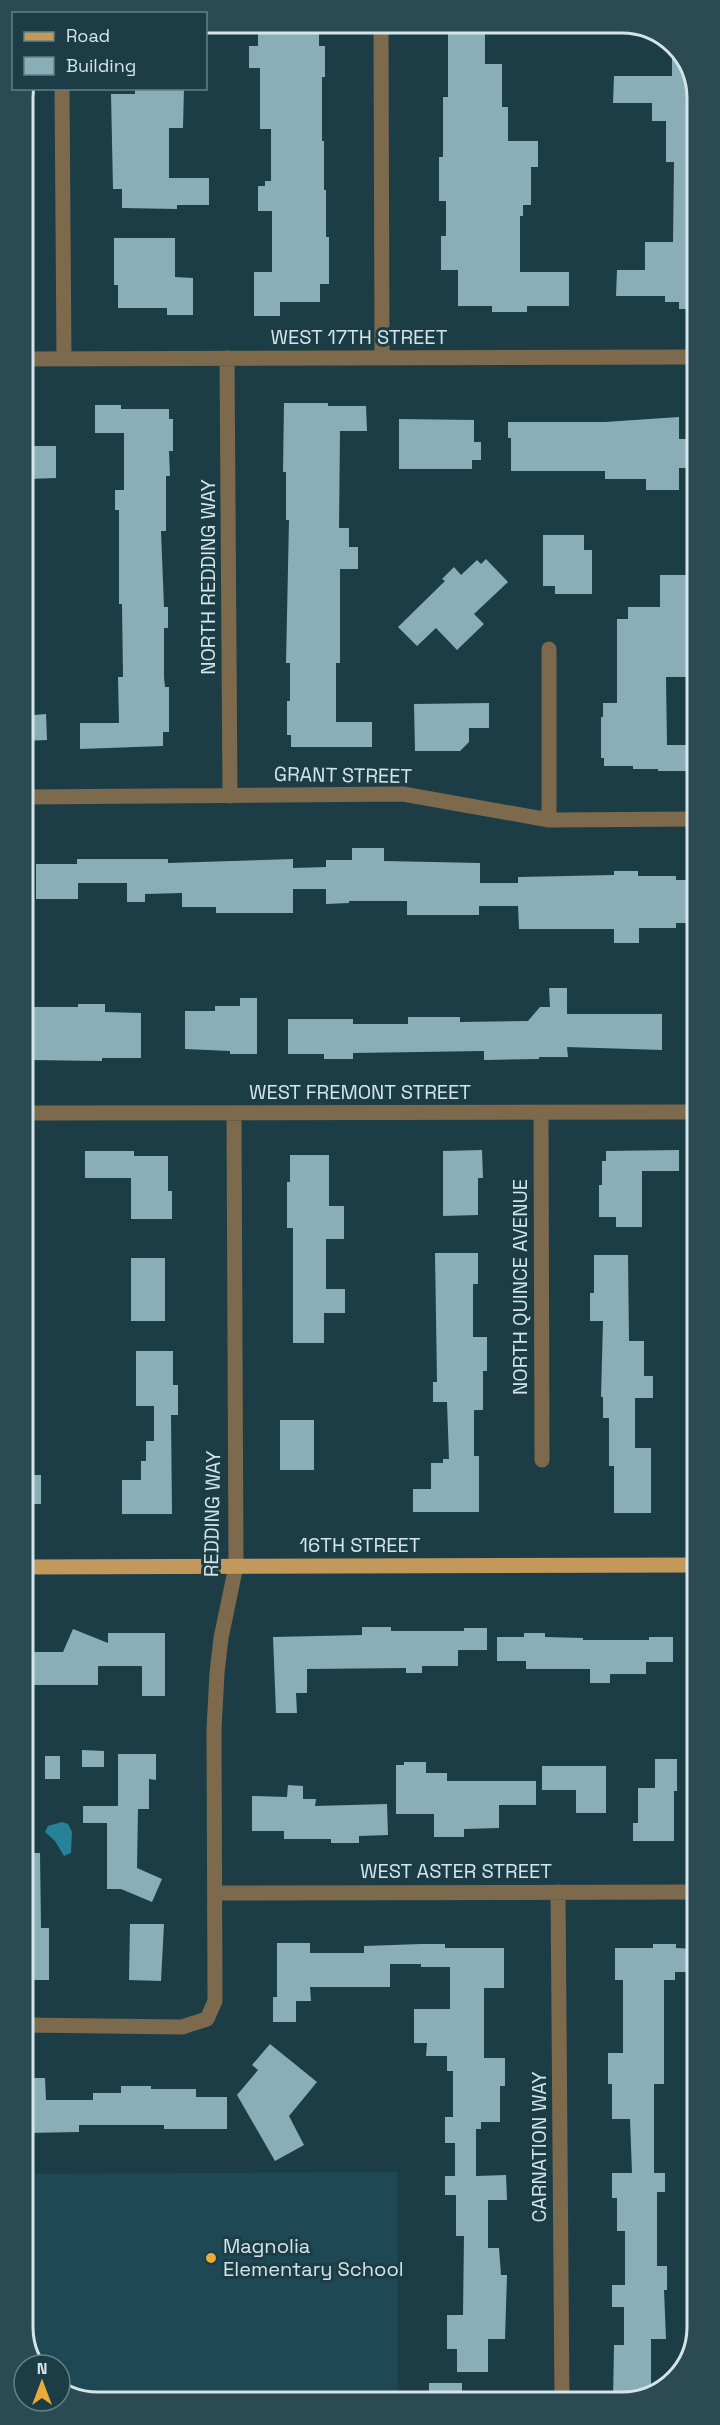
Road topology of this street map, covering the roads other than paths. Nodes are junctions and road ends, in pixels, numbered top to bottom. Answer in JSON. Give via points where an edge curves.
{"nodes":[{"id":1,"x":381,"y":33,"type":"edge"},
{"id":2,"x":62,"y":90,"type":"edge"},
{"id":3,"x":687,"y":357,"type":"edge"},
{"id":4,"x":227,"y":358,"type":"junction"},
{"id":5,"x":382,"y":358,"type":"junction"},
{"id":6,"x":33,"y":359,"type":"edge"},
{"id":7,"x":64,"y":359,"type":"junction"},
{"id":8,"x":549,"y":649,"type":"dead end"},
{"id":9,"x":230,"y":796,"type":"junction"},
{"id":10,"x":33,"y":797,"type":"edge"},
{"id":11,"x":687,"y":819,"type":"edge"},
{"id":12,"x":549,"y":820,"type":"junction"},
{"id":13,"x":687,"y":1112,"type":"edge"},
{"id":14,"x":33,"y":1113,"type":"edge"},
{"id":15,"x":541,"y":1113,"type":"junction"},
{"id":16,"x":234,"y":1114,"type":"junction"},
{"id":17,"x":542,"y":1460,"type":"dead end"},
{"id":18,"x":687,"y":1564,"type":"edge"},
{"id":19,"x":236,"y":1566,"type":"junction"},
{"id":20,"x":33,"y":1567,"type":"edge"},
{"id":21,"x":558,"y":1892,"type":"junction"},
{"id":22,"x":687,"y":1892,"type":"edge"},
{"id":23,"x":215,"y":1893,"type":"junction"},
{"id":24,"x":33,"y":2025,"type":"edge"},
{"id":25,"x":562,"y":2392,"type":"edge"}],
"edges":[{"from":1,"to":5,"type":"street"},
{"from":2,"to":7,"type":"street"},
{"from":3,"to":5,"type":"street","name":"WEST 17TH STREET"},
{"from":4,"to":5,"type":"street","name":"WEST 17TH STREET"},
{"from":4,"to":7,"type":"street","name":"WEST 17TH STREET"},
{"from":4,"to":9,"type":"street","name":"NORTH REDDING WAY"},
{"from":6,"to":7,"type":"street","name":"WEST 17TH STREET"},
{"from":8,"to":12,"type":"street"},
{"from":9,"to":10,"type":"street","name":"GRANT STREET"},
{"from":9,"to":12,"type":"street","name":"GRANT STREET","via":[[403,794]]},
{"from":11,"to":12,"type":"street","name":"GRANT STREET"},
{"from":13,"to":15,"type":"street","name":"WEST FREMONT STREET"},
{"from":14,"to":16,"type":"street","name":"WEST FREMONT STREET"},
{"from":15,"to":16,"type":"street","name":"WEST FREMONT STREET"},
{"from":15,"to":17,"type":"street","name":"NORTH QUINCE AVENUE"},
{"from":16,"to":19,"type":"street","name":"REDDING WAY"},
{"from":18,"to":19,"type":"main road","name":"16TH STREET"},
{"from":19,"to":20,"type":"main road","name":"16TH STREET"},
{"from":19,"to":23,"type":"street","name":"REDDING WAY","via":[[217,1673]]},
{"from":21,"to":22,"type":"street","name":"WEST ASTER STREET"},
{"from":21,"to":23,"type":"street","name":"WEST ASTER STREET"},
{"from":21,"to":25,"type":"street","name":"CARNATION WAY"},
{"from":23,"to":24,"type":"street","name":"REDDING WAY","via":[[215,2001],[207,2019],[182,2027]]}]}
